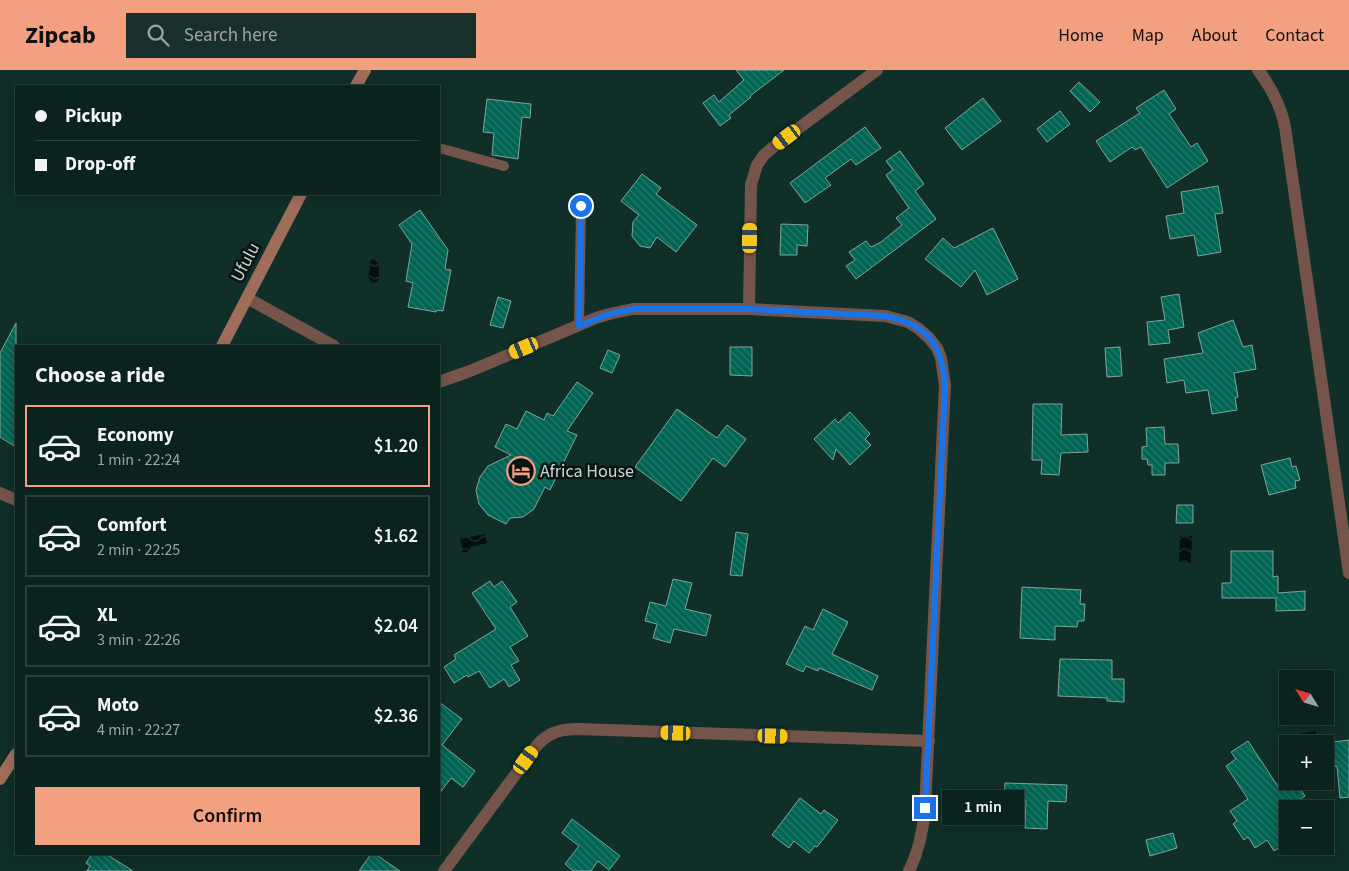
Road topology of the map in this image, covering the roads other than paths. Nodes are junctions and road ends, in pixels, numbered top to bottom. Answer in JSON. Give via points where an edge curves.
{"nodes":[{"id":1,"x":365,"y":70,"type":"edge"},
{"id":2,"x":877,"y":70,"type":"edge"},
{"id":3,"x":1258,"y":70,"type":"edge"},
{"id":4,"x":357,"y":85,"type":"edge"},
{"id":5,"x":440,"y":148,"type":"edge"},
{"id":6,"x":504,"y":166,"type":"dead end"},
{"id":7,"x":299,"y":195,"type":"edge"},
{"id":8,"x":581,"y":206,"type":"dead end"},
{"id":9,"x":246,"y":298,"type":"junction"},
{"id":10,"x":749,"y":309,"type":"junction"},
{"id":11,"x":579,"y":326,"type":"junction"},
{"id":12,"x":222,"y":345,"type":"edge"},
{"id":13,"x":332,"y":345,"type":"edge"},
{"id":14,"x":440,"y":382,"type":"edge"},
{"id":15,"x":0,"y":492,"type":"edge"},
{"id":16,"x":15,"y":500,"type":"edge"},
{"id":17,"x":1349,"y":573,"type":"edge"},
{"id":18,"x":929,"y":741,"type":"junction"},
{"id":19,"x":15,"y":756,"type":"edge"},
{"id":20,"x":0,"y":779,"type":"edge"},
{"id":21,"x":444,"y":871,"type":"edge"},
{"id":22,"x":909,"y":871,"type":"edge"}],
"edges":[{"from":1,"to":4,"type":"street"},
{"from":2,"to":10,"type":"street","via":[[772,148],[757,165],[751,185]]},
{"from":3,"to":17,"type":"street","via":[[1283,115]]},
{"from":5,"to":6,"type":"lane"},
{"from":7,"to":9,"type":"street","name":"Ufulu"},
{"from":8,"to":11,"type":"lane"},
{"from":9,"to":12,"type":"street","name":"Ufulu"},
{"from":9,"to":13,"type":"street"},
{"from":10,"to":11,"type":"street","via":[[633,309]]},
{"from":10,"to":18,"type":"street","via":[[897,318],[919,329],[937,348],[945,385]]},
{"from":11,"to":14,"type":"street"},
{"from":15,"to":16,"type":"street"},
{"from":18,"to":21,"type":"street","via":[[556,731],[538,744]]},
{"from":18,"to":22,"type":"street","via":[[923,830]]},
{"from":19,"to":20,"type":"street"}]}
